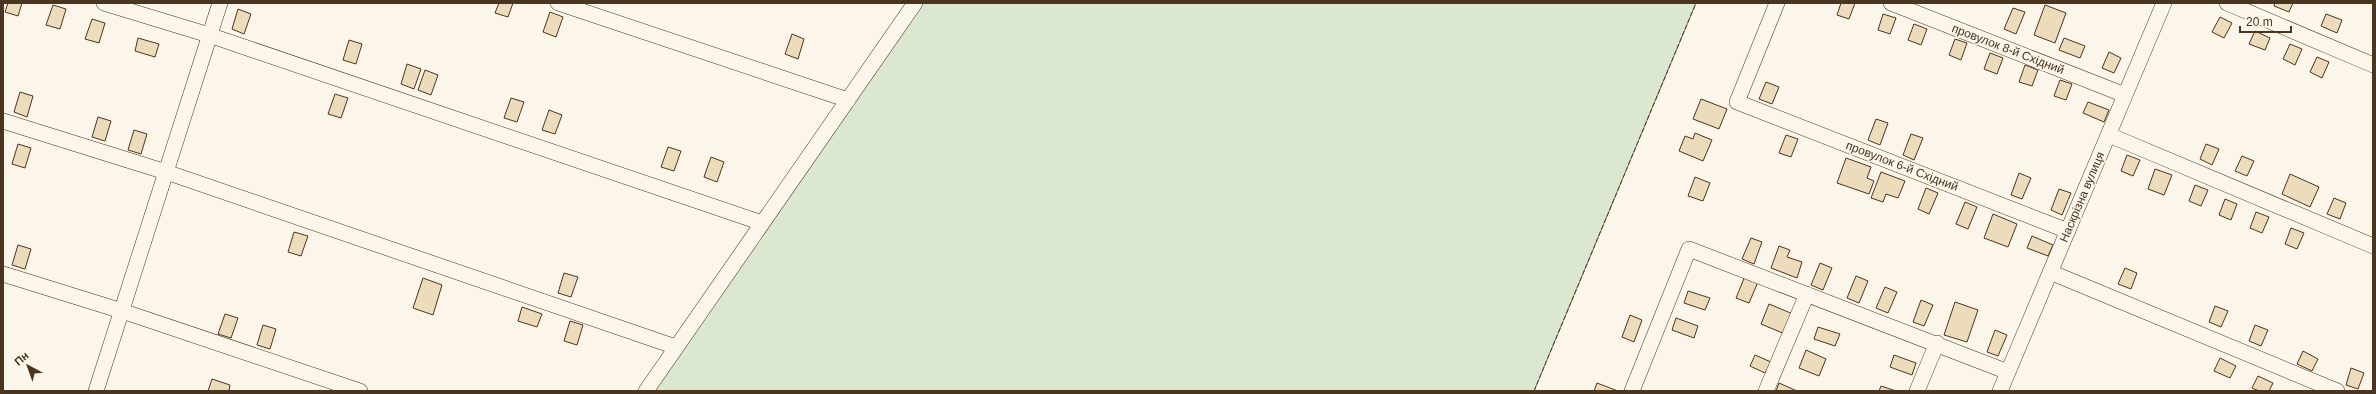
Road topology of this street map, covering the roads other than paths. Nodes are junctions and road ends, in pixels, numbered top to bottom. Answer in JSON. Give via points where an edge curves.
{"nodes":[{"id":1,"x":104,"y":3,"type":"edge"},
{"id":2,"x":220,"y":3,"type":"edge"},
{"id":3,"x":558,"y":3,"type":"edge"},
{"id":4,"x":915,"y":3,"type":"edge"},
{"id":5,"x":1777,"y":3,"type":"edge"},
{"id":6,"x":1891,"y":3,"type":"edge"},
{"id":7,"x":2164,"y":3,"type":"edge"},
{"id":8,"x":2227,"y":3,"type":"edge"},
{"id":9,"x":209,"y":35,"type":"junction"},
{"id":10,"x":2373,"y":65,"type":"edge"},
{"id":11,"x":2125,"y":95,"type":"junction"},
{"id":12,"x":848,"y":100,"type":"junction"},
{"id":13,"x":3,"y":121,"type":"edge"},
{"id":14,"x":2109,"y":135,"type":"junction"},
{"id":15,"x":166,"y":172,"type":"junction"},
{"id":16,"x":762,"y":223,"type":"junction"},
{"id":17,"x":2068,"y":231,"type":"junction"},
{"id":18,"x":2373,"y":246,"type":"edge"},
{"id":19,"x":2050,"y":272,"type":"junction"},
{"id":20,"x":3,"y":274,"type":"edge"},
{"id":21,"x":1807,"y":294,"type":"junction"},
{"id":22,"x":122,"y":311,"type":"junction"},
{"id":23,"x":1937,"y":344,"type":"junction"},
{"id":24,"x":676,"y":347,"type":"junction"},
{"id":25,"x":2008,"y":372,"type":"junction"},
{"id":26,"x":96,"y":391,"type":"edge"},
{"id":27,"x":360,"y":391,"type":"edge"},
{"id":28,"x":646,"y":391,"type":"edge"},
{"id":29,"x":1632,"y":391,"type":"edge"},
{"id":30,"x":1766,"y":391,"type":"edge"},
{"id":31,"x":1917,"y":391,"type":"edge"},
{"id":32,"x":2000,"y":391,"type":"edge"},
{"id":33,"x":2337,"y":391,"type":"edge"}],
"edges":[{"from":1,"to":9,"type":"street"},
{"from":2,"to":9,"type":"street"},
{"from":3,"to":12,"type":"street"},
{"from":4,"to":12,"type":"street"},
{"from":5,"to":17,"type":"street","name":"провулок 6-й Східний","via":[[1737,102]]},
{"from":6,"to":11,"type":"street","name":"провулок 8-й Східний"},
{"from":7,"to":11,"type":"street","name":"Наскрізна вулиця"},
{"from":8,"to":10,"type":"street"},
{"from":9,"to":15,"type":"street"},
{"from":9,"to":16,"type":"street"},
{"from":11,"to":14,"type":"street","name":"Наскрізна вулиця"},
{"from":12,"to":16,"type":"street"},
{"from":13,"to":15,"type":"street"},
{"from":14,"to":17,"type":"street","name":"Наскрізна вулиця"},
{"from":14,"to":18,"type":"street"},
{"from":15,"to":22,"type":"street"},
{"from":15,"to":24,"type":"street"},
{"from":16,"to":24,"type":"street"},
{"from":17,"to":19,"type":"street","name":"Наскрізна вулиця"},
{"from":19,"to":25,"type":"street","name":"Наскрізна вулиця"},
{"from":19,"to":33,"type":"street"},
{"from":20,"to":22,"type":"street"},
{"from":21,"to":23,"type":"street"},
{"from":21,"to":29,"type":"street","via":[[1690,249]]},
{"from":21,"to":30,"type":"street"},
{"from":22,"to":26,"type":"street"},
{"from":22,"to":27,"type":"street"},
{"from":23,"to":25,"type":"street"},
{"from":23,"to":31,"type":"street"},
{"from":24,"to":28,"type":"street"},
{"from":25,"to":32,"type":"street","name":"Наскрізна вулиця"}]}
